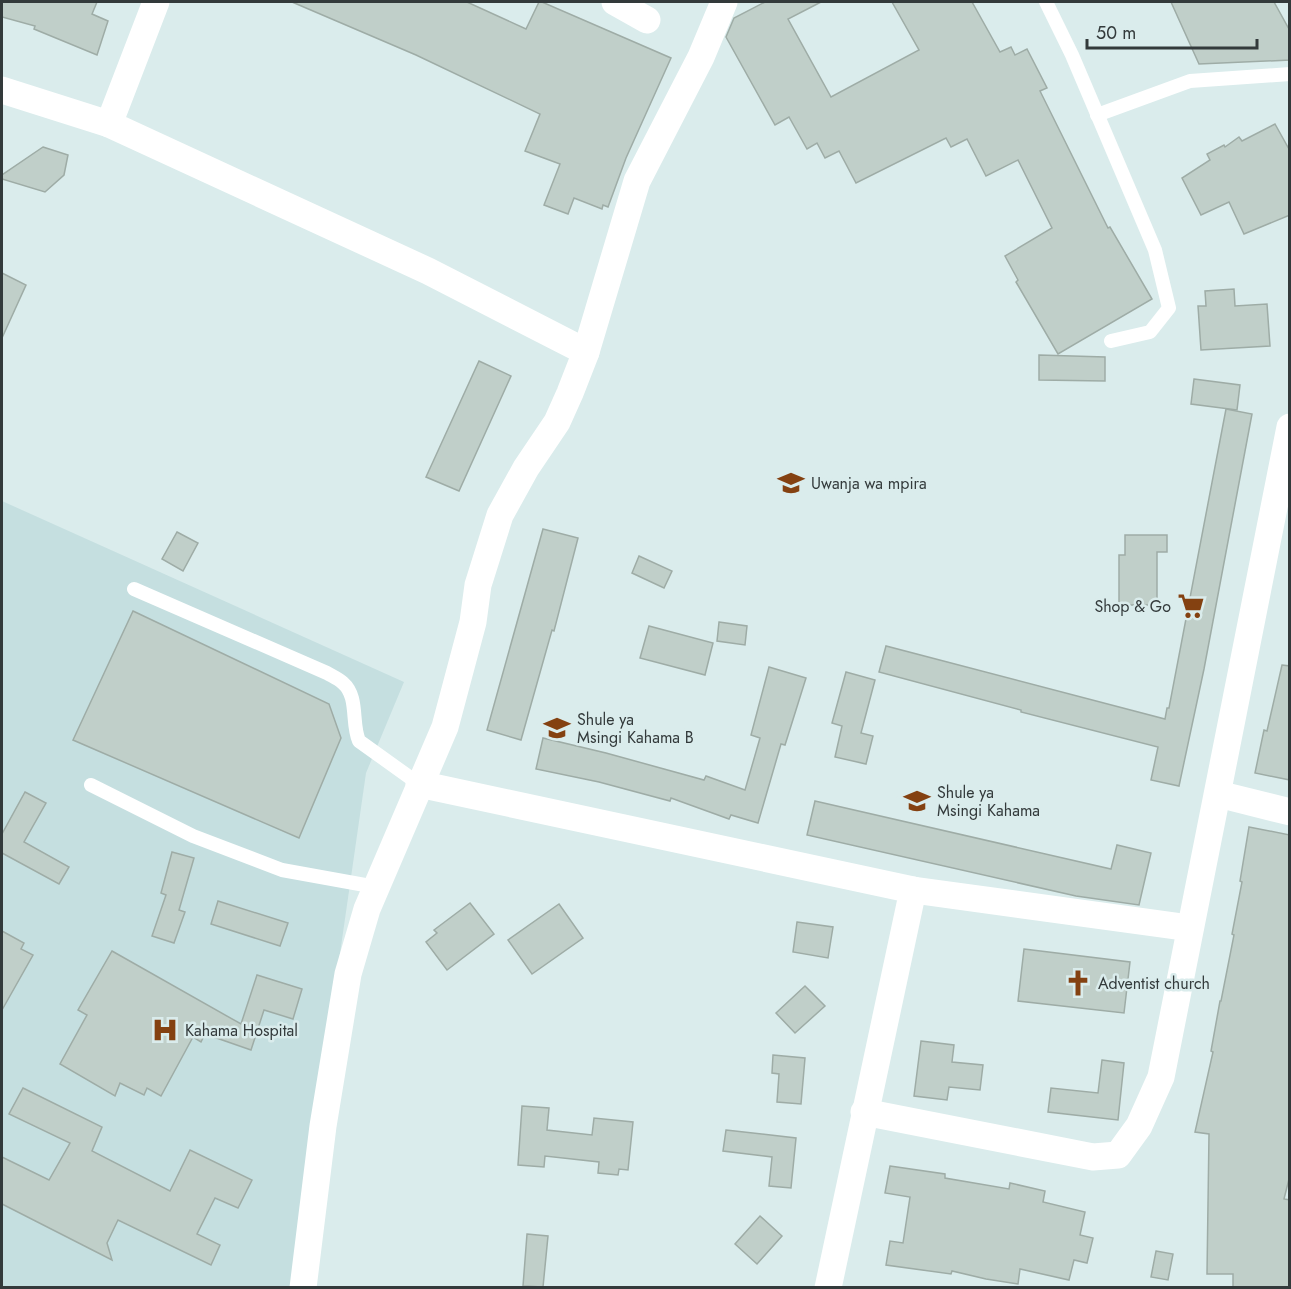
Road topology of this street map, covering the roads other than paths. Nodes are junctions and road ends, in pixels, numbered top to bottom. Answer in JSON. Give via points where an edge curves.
{"nodes":[{"id":1,"x":156,"y":2,"type":"edge"},
{"id":2,"x":615,"y":2,"type":"edge"},
{"id":3,"x":724,"y":2,"type":"edge"},
{"id":4,"x":1046,"y":2,"type":"edge"},
{"id":5,"x":647,"y":20,"type":"dead end"},
{"id":6,"x":1290,"y":74,"type":"edge"},
{"id":7,"x":2,"y":90,"type":"edge"},
{"id":8,"x":1097,"y":115,"type":"junction"},
{"id":9,"x":109,"y":124,"type":"junction"},
{"id":10,"x":1111,"y":341,"type":"dead end"},
{"id":11,"x":586,"y":352,"type":"junction"},
{"id":12,"x":1290,"y":427,"type":"edge"},
{"id":13,"x":134,"y":589,"type":"dead end"},
{"id":14,"x":91,"y":784,"type":"dead end"},
{"id":15,"x":419,"y":784,"type":"junction"},
{"id":16,"x":1218,"y":794,"type":"junction"},
{"id":17,"x":1290,"y":812,"type":"edge"},
{"id":18,"x":376,"y":887,"type":"junction"},
{"id":19,"x":913,"y":890,"type":"junction"},
{"id":20,"x":1190,"y":928,"type":"junction"},
{"id":21,"x":864,"y":1113,"type":"junction"},
{"id":22,"x":303,"y":1287,"type":"edge"},
{"id":23,"x":828,"y":1287,"type":"edge"}],
"edges":[{"from":1,"to":9,"type":"street"},
{"from":2,"to":5,"type":"street"},
{"from":3,"to":11,"type":"street","via":[[701,57],[638,181]]},
{"from":4,"to":8,"type":"lane"},
{"from":6,"to":8,"type":"lane","via":[[1190,81]]},
{"from":7,"to":9,"type":"street"},
{"from":8,"to":10,"type":"lane","via":[[1155,250],[1169,308],[1150,332]]},
{"from":9,"to":11,"type":"street","via":[[428,271]]},
{"from":11,"to":15,"type":"street","via":[[557,422],[500,515],[478,585],[473,622],[445,727]]},
{"from":12,"to":16,"type":"street"},
{"from":13,"to":15,"type":"lane","via":[[344,683],[352,695],[359,741]]},
{"from":14,"to":18,"type":"lane","via":[[193,836],[282,870]]},
{"from":15,"to":18,"type":"street"},
{"from":15,"to":19,"type":"street"},
{"from":16,"to":17,"type":"street"},
{"from":16,"to":20,"type":"street"},
{"from":18,"to":22,"type":"street","via":[[348,974],[323,1126]]},
{"from":19,"to":20,"type":"street"},
{"from":19,"to":21,"type":"street"},
{"from":20,"to":21,"type":"street","via":[[1161,1077],[1138,1126],[1118,1155],[1093,1157]]},
{"from":21,"to":23,"type":"street"}]}
